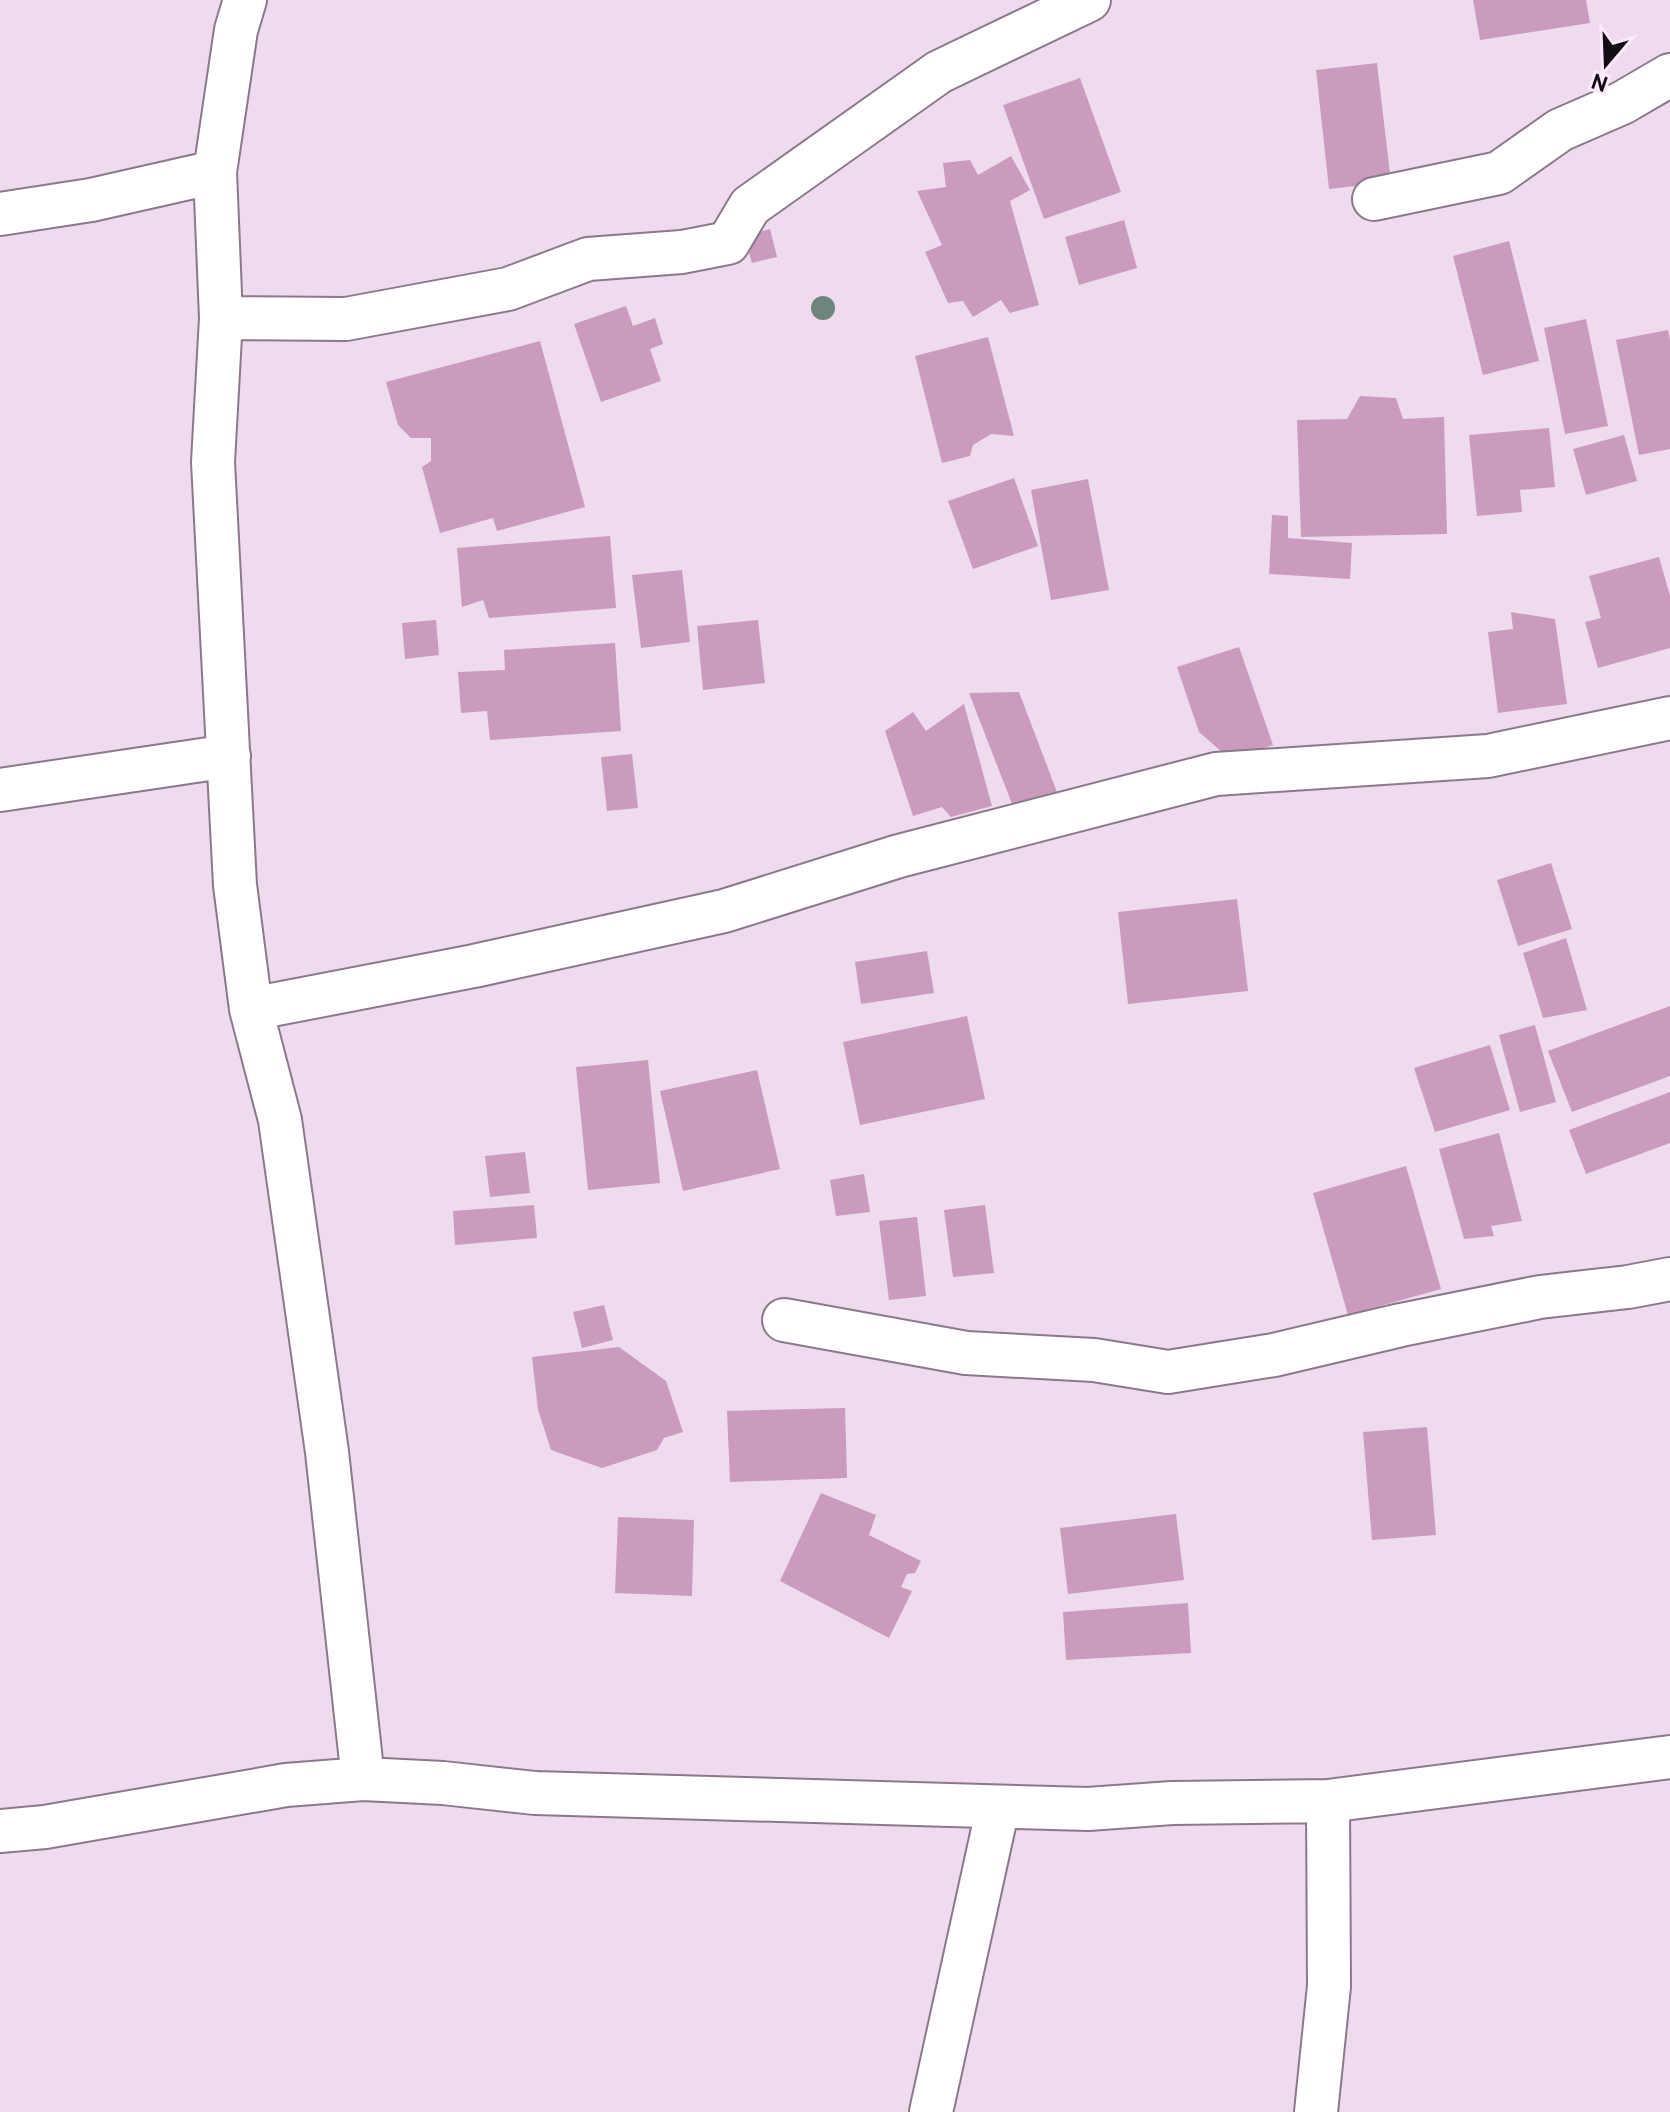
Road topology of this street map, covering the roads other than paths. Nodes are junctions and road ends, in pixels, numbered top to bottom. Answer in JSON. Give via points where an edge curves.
{"nodes":[{"id":1,"x":245,"y":0,"type":"edge"},
{"id":2,"x":1089,"y":0,"type":"edge"},
{"id":3,"x":1670,"y":75,"type":"edge"},
{"id":4,"x":215,"y":172,"type":"junction"},
{"id":5,"x":1374,"y":199,"type":"dead end"},
{"id":6,"x":0,"y":214,"type":"edge"},
{"id":7,"x":221,"y":318,"type":"junction"},
{"id":8,"x":1670,"y":718,"type":"edge"},
{"id":9,"x":229,"y":756,"type":"junction"},
{"id":10,"x":0,"y":790,"type":"edge"},
{"id":11,"x":251,"y":1009,"type":"junction"},
{"id":12,"x":1670,"y":1279,"type":"edge"},
{"id":13,"x":784,"y":1320,"type":"dead end"},
{"id":14,"x":1670,"y":1757,"type":"edge"},
{"id":15,"x":363,"y":1779,"type":"junction"},
{"id":16,"x":1328,"y":1801,"type":"junction"},
{"id":17,"x":998,"y":1807,"type":"junction"},
{"id":18,"x":0,"y":1831,"type":"edge"},
{"id":19,"x":931,"y":2112,"type":"edge"},
{"id":20,"x":1316,"y":2112,"type":"edge"}],
"edges":[{"from":1,"to":4,"type":"street"},
{"from":2,"to":7,"type":"street","via":[[939,72],[750,206],[728,243],[588,259],[508,289],[346,319]]},
{"from":3,"to":5,"type":"street","via":[[1560,130],[1499,173]]},
{"from":4,"to":6,"type":"street"},
{"from":4,"to":7,"type":"street"},
{"from":7,"to":9,"type":"street","via":[[213,462]]},
{"from":8,"to":11,"type":"street","via":[[1488,756],[1216,774],[899,856],[724,911]]},
{"from":9,"to":10,"type":"street"},
{"from":9,"to":11,"type":"street","via":[[235,885]]},
{"from":11,"to":15,"type":"street","via":[[280,1120],[327,1452]]},
{"from":12,"to":13,"type":"street","via":[[1540,1297],[1274,1355],[1168,1372],[1094,1360],[966,1353]]},
{"from":14,"to":16,"type":"street"},
{"from":15,"to":17,"type":"street","via":[[535,1793]]},
{"from":15,"to":18,"type":"street","via":[[286,1785]]},
{"from":16,"to":17,"type":"street"},
{"from":16,"to":20,"type":"street","via":[[1329,1986]]},
{"from":17,"to":19,"type":"street"}]}
